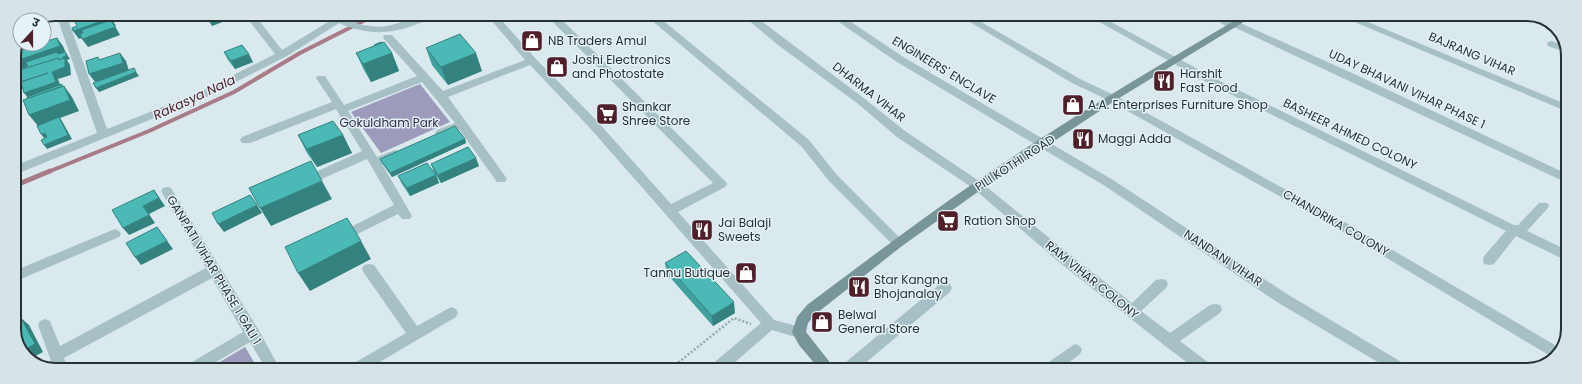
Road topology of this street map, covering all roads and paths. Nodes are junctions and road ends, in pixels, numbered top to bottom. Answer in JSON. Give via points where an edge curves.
{"nodes":[{"id":1,"x":64,"y":21,"type":"edge"},
{"id":2,"x":254,"y":21,"type":"edge"},
{"id":3,"x":417,"y":21,"type":"edge"},
{"id":4,"x":497,"y":21,"type":"edge"},
{"id":5,"x":557,"y":21,"type":"edge"},
{"id":6,"x":658,"y":21,"type":"edge"},
{"id":7,"x":754,"y":21,"type":"edge"},
{"id":8,"x":842,"y":21,"type":"edge"},
{"id":9,"x":975,"y":21,"type":"edge"},
{"id":10,"x":1103,"y":21,"type":"edge"},
{"id":11,"x":1226,"y":21,"type":"edge"},
{"id":12,"x":1240,"y":21,"type":"edge"},
{"id":13,"x":1357,"y":21,"type":"edge"},
{"id":14,"x":346,"y":22,"type":"edge"},
{"id":15,"x":1234,"y":25,"type":"junction"},
{"id":16,"x":388,"y":37,"type":"dead end"},
{"id":17,"x":1552,"y":44,"type":"dead end"},
{"id":18,"x":1559,"y":47,"type":"edge"},
{"id":19,"x":281,"y":55,"type":"junction"},
{"id":20,"x":532,"y":60,"type":"junction"},
{"id":21,"x":1175,"y":60,"type":"junction"},
{"id":22,"x":424,"y":77,"type":"junction"},
{"id":23,"x":321,"y":78,"type":"dead end"},
{"id":24,"x":441,"y":96,"type":"junction"},
{"id":25,"x":1112,"y":98,"type":"junction"},
{"id":26,"x":1561,"y":106,"type":"edge"},
{"id":27,"x":340,"y":107,"type":"junction"},
{"id":28,"x":462,"y":124,"type":"junction"},
{"id":29,"x":104,"y":134,"type":"junction"},
{"id":30,"x":433,"y":136,"type":"edge"},
{"id":31,"x":246,"y":140,"type":"dead end"},
{"id":32,"x":1044,"y":145,"type":"junction"},
{"id":33,"x":404,"y":150,"type":"edge"},
{"id":34,"x":372,"y":158,"type":"junction"},
{"id":35,"x":21,"y":168,"type":"edge"},
{"id":36,"x":1561,"y":176,"type":"edge"},
{"id":37,"x":501,"y":179,"type":"dead end"},
{"id":38,"x":294,"y":186,"type":"edge"},
{"id":39,"x":978,"y":186,"type":"junction"},
{"id":40,"x":167,"y":191,"type":"dead end"},
{"id":41,"x":1543,"y":206,"type":"dead end"},
{"id":42,"x":669,"y":210,"type":"junction"},
{"id":43,"x":1517,"y":230,"type":"junction"},
{"id":44,"x":115,"y":234,"type":"dead end"},
{"id":45,"x":331,"y":242,"type":"edge"},
{"id":46,"x":898,"y":243,"type":"junction"},
{"id":47,"x":1561,"y":253,"type":"edge"},
{"id":48,"x":1489,"y":260,"type":"dead end"},
{"id":49,"x":369,"y":269,"type":"dead end"},
{"id":50,"x":213,"y":271,"type":"junction"},
{"id":51,"x":21,"y":273,"type":"edge"},
{"id":52,"x":1161,"y":284,"type":"dead end"},
{"id":53,"x":945,"y":288,"type":"dead end"},
{"id":54,"x":1215,"y":310,"type":"dead end"},
{"id":55,"x":1131,"y":312,"type":"junction"},
{"id":56,"x":452,"y":313,"type":"dead end"},
{"id":57,"x":45,"y":326,"type":"dead end"},
{"id":58,"x":767,"y":326,"type":"junction"},
{"id":59,"x":799,"y":332,"type":"junction"},
{"id":60,"x":253,"y":333,"type":"junction"},
{"id":61,"x":416,"y":335,"type":"junction"},
{"id":62,"x":1168,"y":341,"type":"junction"},
{"id":63,"x":1075,"y":350,"type":"dead end"},
{"id":64,"x":1553,"y":351,"type":"edge"},
{"id":65,"x":56,"y":355,"type":"junction"},
{"id":66,"x":59,"y":363,"type":"edge"},
{"id":67,"x":202,"y":363,"type":"edge"},
{"id":68,"x":270,"y":363,"type":"edge"},
{"id":69,"x":367,"y":363,"type":"edge"},
{"id":70,"x":678,"y":363,"type":"edge"},
{"id":71,"x":723,"y":363,"type":"edge"},
{"id":72,"x":823,"y":363,"type":"edge"},
{"id":73,"x":854,"y":363,"type":"edge"},
{"id":74,"x":1057,"y":363,"type":"edge"},
{"id":75,"x":1198,"y":363,"type":"edge"},
{"id":76,"x":1391,"y":363,"type":"edge"}],
"edges":[{"from":1,"to":29,"type":"street"},
{"from":2,"to":19,"type":"street"},
{"from":3,"to":14,"type":"street","via":[[389,31],[370,30]]},
{"from":4,"to":20,"type":"street"},
{"from":5,"to":42,"type":"street","via":[[721,184]]},
{"from":6,"to":46,"type":"street","via":[[805,143],[833,178]]},
{"from":7,"to":39,"type":"street","name":"DHARMA VIHAR","via":[[862,101],[901,134]]},
{"from":8,"to":32,"type":"street","name":"ENGINEERS' ENCLAVE","via":[[901,60]]},
{"from":9,"to":25,"type":"street","name":"CHANDRIKA COLONY","via":[[1076,81]]},
{"from":10,"to":21,"type":"street","name":"BASHEER AHMED COLONY"},
{"from":11,"to":15,"type":"street","name":"UDAY BHAVANI VIHAR PHASE 1"},
{"from":12,"to":15,"type":"street","name":"PILI KOTHI ROAD"},
{"from":13,"to":26,"type":"street","name":"BAJRANG VIHAR"},
{"from":14,"to":19,"type":"street"},
{"from":15,"to":21,"type":"street","name":"PILI KOTHI ROAD"},
{"from":15,"to":36,"type":"street","name":"UDAY BHAVANI VIHAR PHASE 1","via":[[1348,74]]},
{"from":16,"to":22,"type":"street"},
{"from":17,"to":18,"type":"street"},
{"from":19,"to":29,"type":"street","via":[[202,96]]},
{"from":20,"to":24,"type":"street"},
{"from":20,"to":42,"type":"street"},
{"from":21,"to":25,"type":"street","name":"PILI KOTHI ROAD"},
{"from":21,"to":43,"type":"street","name":"BASHEER AHMED COLONY","via":[[1214,82]]},
{"from":22,"to":24,"type":"street"},
{"from":22,"to":27,"type":"street"},
{"from":23,"to":27,"type":"street"},
{"from":24,"to":28,"type":"street"},
{"from":25,"to":32,"type":"street","name":"PILI KOTHI ROAD"},
{"from":25,"to":64,"type":"street","name":"CHANDRIKA COLONY","via":[[1344,227]]},
{"from":27,"to":31,"type":"street"},
{"from":27,"to":34,"type":"street"},
{"from":28,"to":30,"type":"street"},
{"from":28,"to":37,"type":"street"},
{"from":29,"to":35,"type":"street"},
{"from":32,"to":39,"type":"street","name":"PILI KOTHI ROAD"},
{"from":32,"to":76,"type":"street","name":"NANDANI VIHAR","via":[[1181,230],[1282,298]]},
{"from":33,"to":34,"type":"street"},
{"from":34,"to":38,"type":"street"},
{"from":34,"to":45,"type":"street","via":[[404,211]]},
{"from":39,"to":46,"type":"street","name":"PILI KOTHI ROAD"},
{"from":39,"to":55,"type":"street","name":"RAM VIHAR COLONY"},
{"from":40,"to":50,"type":"street","name":"GANPATI VIHAR PHASE 1 GALI 1"},
{"from":41,"to":43,"type":"street"},
{"from":42,"to":58,"type":"street"},
{"from":43,"to":47,"type":"street","name":"BASHEER AHMED COLONY"},
{"from":43,"to":48,"type":"street"},
{"from":44,"to":51,"type":"street"},
{"from":46,"to":59,"type":"street","name":"PILI KOTHI ROAD","via":[[812,309],[802,321]]},
{"from":49,"to":61,"type":"street"},
{"from":50,"to":60,"type":"street","name":"GANPATI VIHAR PHASE 1 GALI 1"},
{"from":50,"to":65,"type":"street"},
{"from":52,"to":55,"type":"street"},
{"from":53,"to":73,"type":"street"},
{"from":54,"to":62,"type":"street"},
{"from":55,"to":62,"type":"street","name":"RAM VIHAR COLONY"},
{"from":56,"to":61,"type":"street"},
{"from":57,"to":65,"type":"street"},
{"from":58,"to":59,"type":"street"},
{"from":58,"to":70,"type":"path","via":[[734,318]]},
{"from":58,"to":71,"type":"street"},
{"from":59,"to":72,"type":"street"},
{"from":60,"to":67,"type":"street"},
{"from":60,"to":68,"type":"street","name":"GANPATI VIHAR PHASE 1 GALI 1"},
{"from":61,"to":69,"type":"street"},
{"from":62,"to":75,"type":"street","name":"RAM VIHAR COLONY"},
{"from":63,"to":74,"type":"street"},
{"from":65,"to":66,"type":"street"}]}
